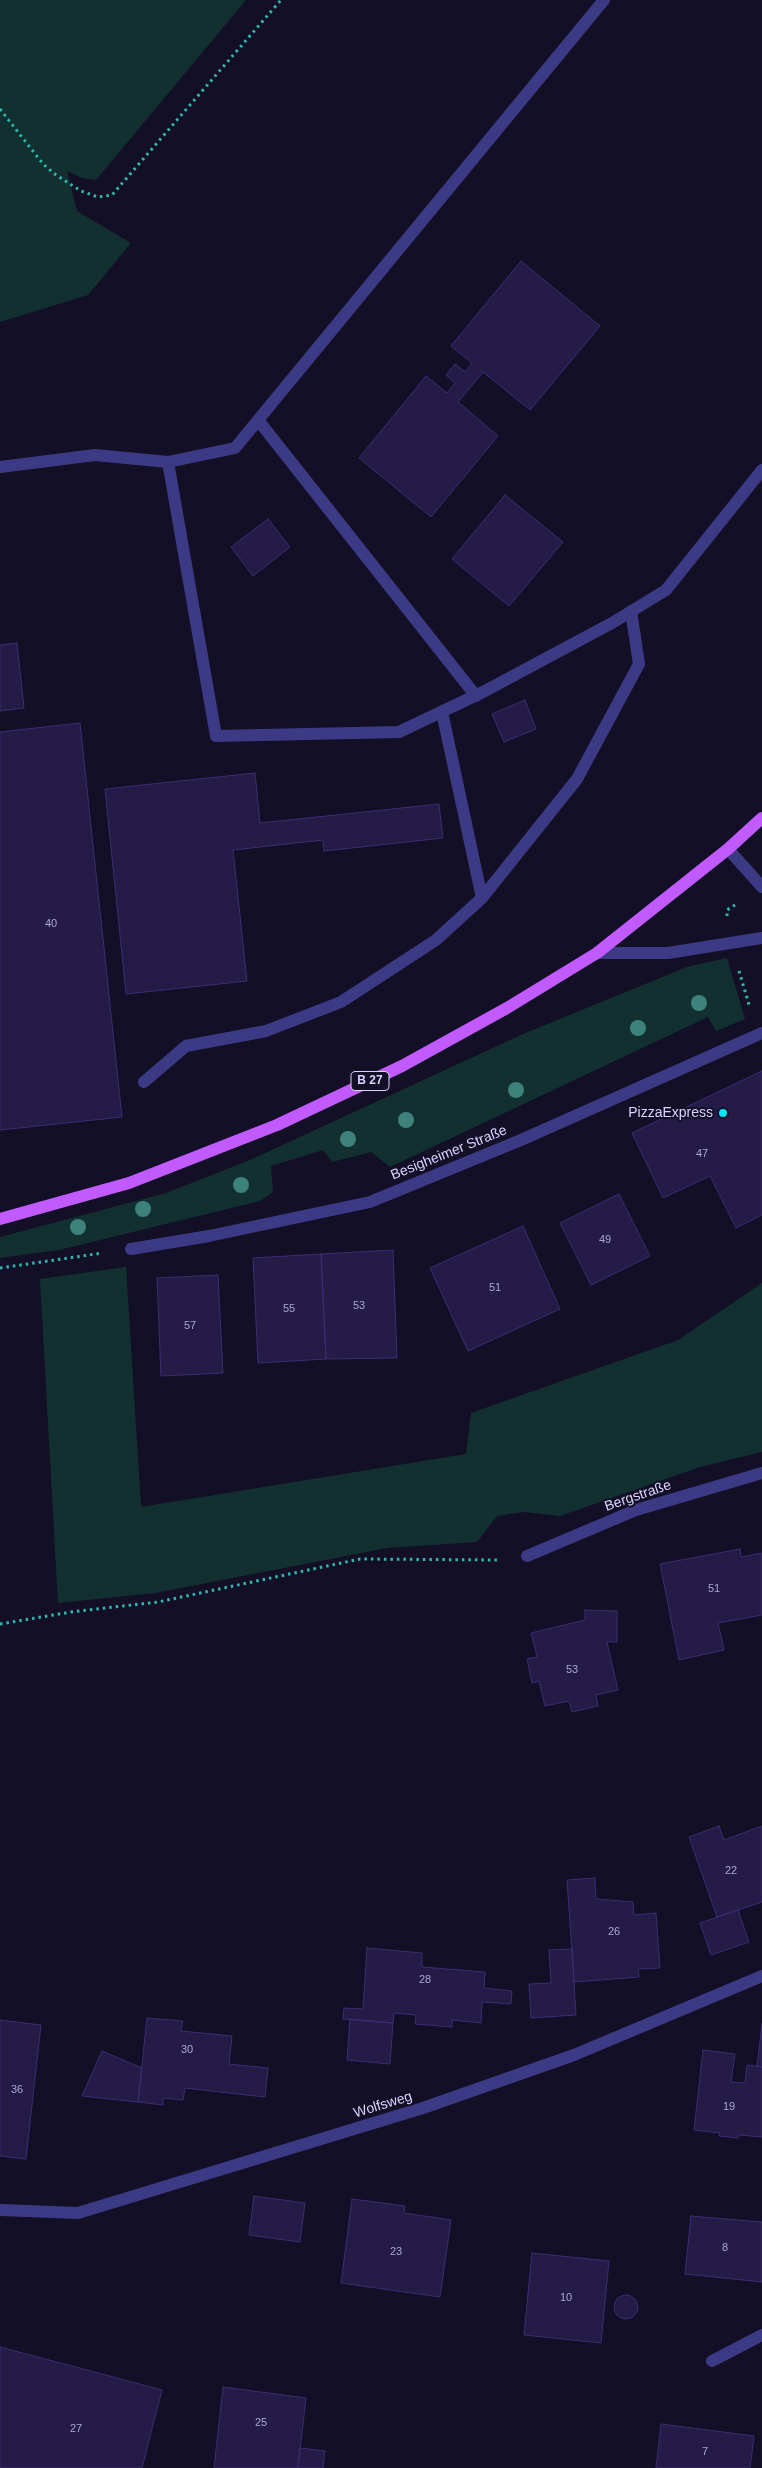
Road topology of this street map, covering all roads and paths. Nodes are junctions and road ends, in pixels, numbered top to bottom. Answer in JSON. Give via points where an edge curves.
{"nodes":[{"id":1,"x":281,"y":0,"type":"edge"},
{"id":2,"x":604,"y":0,"type":"edge"},
{"id":3,"x":0,"y":109,"type":"edge"},
{"id":4,"x":258,"y":420,"type":"junction"},
{"id":5,"x":168,"y":462,"type":"junction"},
{"id":6,"x":0,"y":467,"type":"edge"},
{"id":7,"x":762,"y":470,"type":"edge"},
{"id":8,"x":631,"y":611,"type":"junction"},
{"id":9,"x":476,"y":696,"type":"junction"},
{"id":10,"x":442,"y":712,"type":"junction"},
{"id":11,"x":762,"y":818,"type":"edge"},
{"id":12,"x":728,"y":849,"type":"junction"},
{"id":13,"x":762,"y":887,"type":"edge"},
{"id":14,"x":482,"y":898,"type":"junction"},
{"id":15,"x":762,"y":938,"type":"edge"},
{"id":16,"x":597,"y":953,"type":"junction"},
{"id":17,"x":762,"y":1033,"type":"edge"},
{"id":18,"x":144,"y":1082,"type":"dead end"},
{"id":19,"x":0,"y":1219,"type":"edge"},
{"id":20,"x":131,"y":1249,"type":"joint"},
{"id":21,"x":0,"y":1268,"type":"edge"},
{"id":22,"x":762,"y":1474,"type":"edge"},
{"id":23,"x":527,"y":1556,"type":"joint"},
{"id":24,"x":0,"y":1624,"type":"edge"},
{"id":25,"x":762,"y":1976,"type":"edge"},
{"id":26,"x":0,"y":2210,"type":"edge"},
{"id":27,"x":762,"y":2334,"type":"edge"},
{"id":28,"x":712,"y":2361,"type":"dead end"}],
"edges":[{"from":1,"to":3,"type":"path","via":[[112,195],[98,197],[81,191],[56,175],[43,164]]},
{"from":2,"to":4,"type":"street"},
{"from":4,"to":5,"type":"street","via":[[235,448]]},
{"from":4,"to":9,"type":"street"},
{"from":5,"to":6,"type":"street","via":[[95,455]]},
{"from":5,"to":10,"type":"street","via":[[216,736],[399,732]]},
{"from":7,"to":8,"type":"street","via":[[666,590]]},
{"from":8,"to":9,"type":"street"},
{"from":8,"to":14,"type":"street","via":[[639,664],[577,779]]},
{"from":9,"to":10,"type":"street"},
{"from":10,"to":14,"type":"street"},
{"from":11,"to":12,"type":"main road","number":"B 27"},
{"from":12,"to":13,"type":"street"},
{"from":12,"to":16,"type":"main road","number":"B 27"},
{"from":14,"to":18,"type":"street","via":[[436,940],[340,1002],[266,1031],[186,1046]]},
{"from":15,"to":16,"type":"street","via":[[668,952]]},
{"from":16,"to":19,"type":"main road","number":"B 27","via":[[402,1066],[277,1125],[129,1183]]},
{"from":17,"to":20,"type":"street","name":"Besigheimer Straße","via":[[521,1140],[370,1202]]},
{"from":20,"to":21,"type":"path"},
{"from":22,"to":23,"type":"street","name":"Bergstraße","via":[[636,1510]]},
{"from":23,"to":24,"type":"path","via":[[500,1560],[360,1559],[158,1602]]},
{"from":25,"to":26,"type":"street","name":"Wolfsweg","via":[[574,2055],[404,2114],[78,2213]]},
{"from":27,"to":28,"type":"street"}]}
